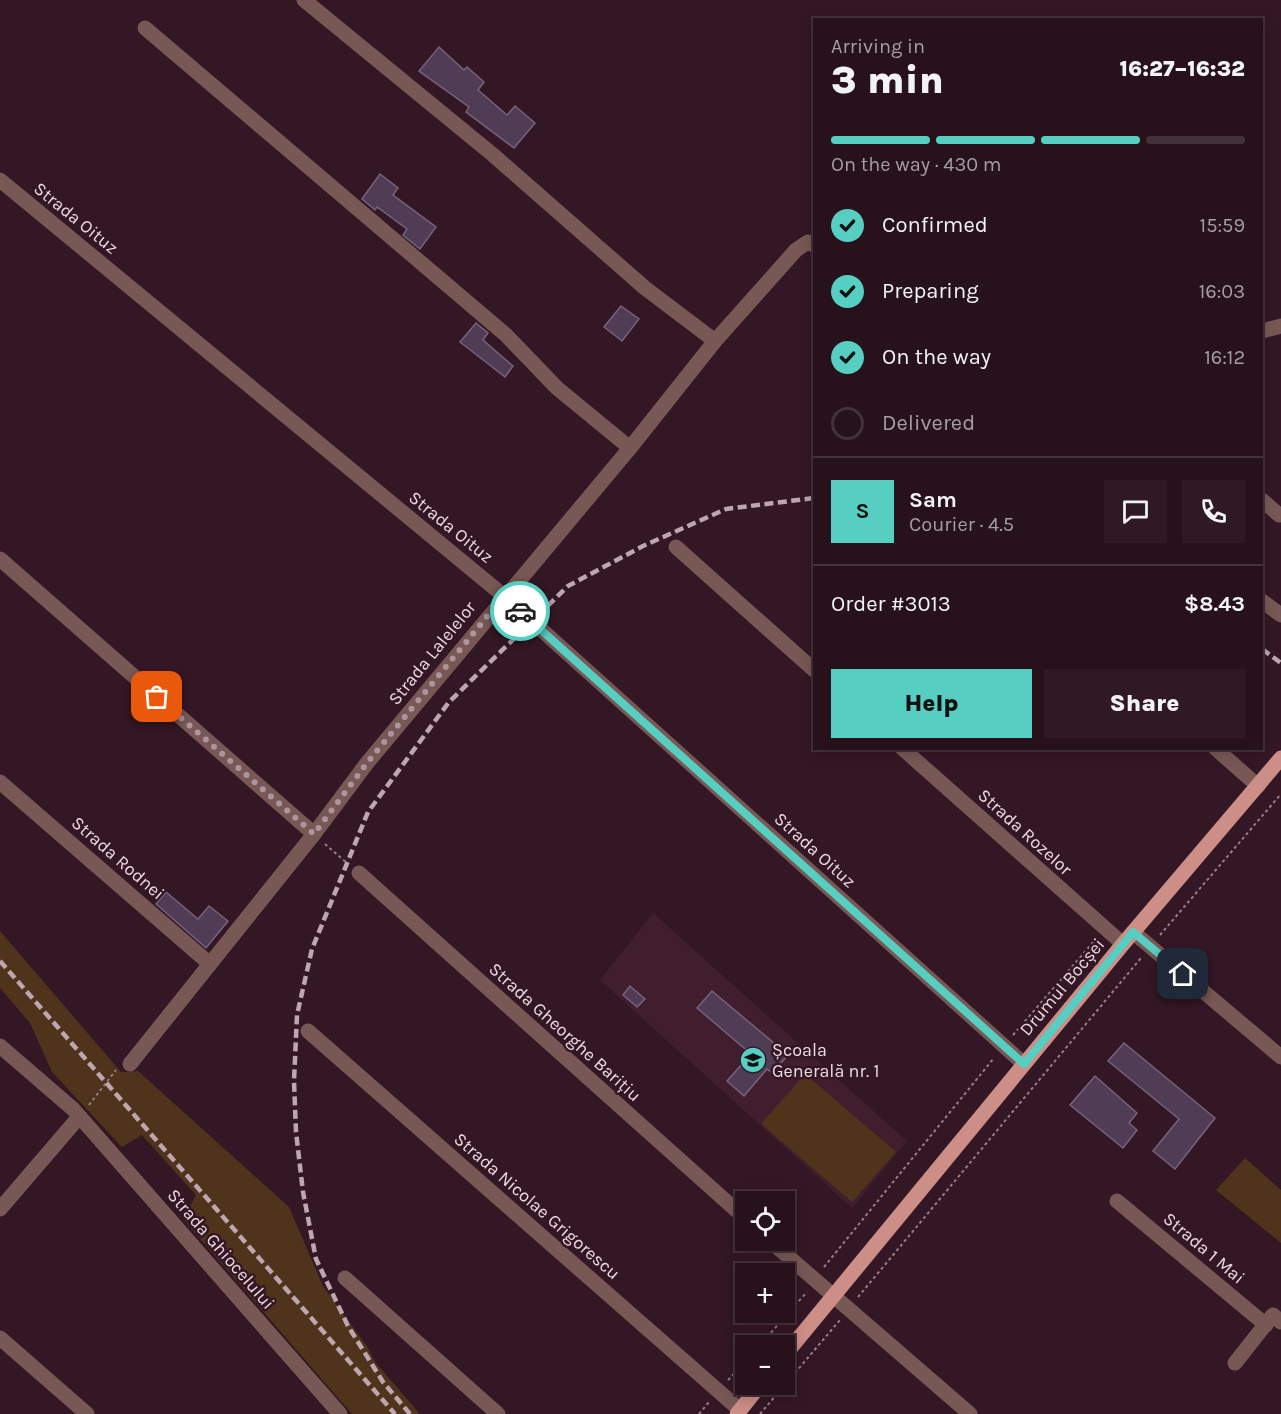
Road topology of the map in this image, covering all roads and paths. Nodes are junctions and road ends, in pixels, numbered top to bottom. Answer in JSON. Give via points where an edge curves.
{"nodes":[{"id":1,"x":304,"y":0,"type":"edge"},
{"id":2,"x":145,"y":28,"type":"dead end"},
{"id":3,"x":0,"y":180,"type":"edge"},
{"id":4,"x":813,"y":244,"type":"edge"},
{"id":5,"x":1281,"y":326,"type":"edge"},
{"id":6,"x":1263,"y":331,"type":"edge"},
{"id":7,"x":715,"y":341,"type":"junction"},
{"id":8,"x":630,"y":448,"type":"junction"},
{"id":9,"x":1263,"y":501,"type":"edge"},
{"id":10,"x":1277,"y":518,"type":"edge"},
{"id":11,"x":676,"y":547,"type":"dead end"},
{"id":12,"x":0,"y":559,"type":"edge"},
{"id":13,"x":504,"y":596,"type":"junction"},
{"id":14,"x":1263,"y":602,"type":"edge"},
{"id":15,"x":1281,"y":615,"type":"edge"},
{"id":16,"x":813,"y":669,"type":"edge"},
{"id":17,"x":904,"y":750,"type":"edge"},
{"id":18,"x":1217,"y":750,"type":"edge"},
{"id":19,"x":1281,"y":758,"type":"edge"},
{"id":20,"x":0,"y":782,"type":"edge"},
{"id":21,"x":1258,"y":786,"type":"junction"},
{"id":22,"x":1281,"y":794,"type":"edge"},
{"id":23,"x":314,"y":834,"type":"junction"},
{"id":24,"x":359,"y":873,"type":"joint"},
{"id":25,"x":1105,"y":929,"type":"junction"},
{"id":26,"x":1133,"y":932,"type":"junction"},
{"id":27,"x":1159,"y":936,"type":"dead end"},
{"id":28,"x":1123,"y":945,"type":"junction"},
{"id":29,"x":210,"y":964,"type":"junction"},
{"id":30,"x":1130,"y":972,"type":"dead end"},
{"id":31,"x":308,"y":1031,"type":"dead end"},
{"id":32,"x":0,"y":1046,"type":"edge"},
{"id":33,"x":1004,"y":1046,"type":"junction"},
{"id":34,"x":1281,"y":1057,"type":"edge"},
{"id":35,"x":130,"y":1064,"type":"joint"},
{"id":36,"x":1024,"y":1064,"type":"junction"},
{"id":37,"x":76,"y":1113,"type":"junction"},
{"id":38,"x":1117,"y":1202,"type":"dead end"},
{"id":39,"x":0,"y":1209,"type":"edge"},
{"id":40,"x":735,"y":1209,"type":"edge"},
{"id":41,"x":781,"y":1251,"type":"edge"},
{"id":42,"x":822,"y":1268,"type":"dead end"},
{"id":43,"x":345,"y":1278,"type":"dead end"},
{"id":44,"x":807,"y":1291,"type":"dead end"},
{"id":45,"x":833,"y":1297,"type":"junction"},
{"id":46,"x":856,"y":1299,"type":"dead end"},
{"id":47,"x":843,"y":1316,"type":"dead end"},
{"id":48,"x":1274,"y":1323,"type":"edge"},
{"id":49,"x":769,"y":1335,"type":"edge"},
{"id":50,"x":0,"y":1338,"type":"edge"},
{"id":51,"x":795,"y":1343,"type":"edge"},
{"id":52,"x":1235,"y":1363,"type":"dead end"},
{"id":53,"x":735,"y":1373,"type":"edge"},
{"id":54,"x":725,"y":1383,"type":"dead end"},
{"id":55,"x":752,"y":1395,"type":"edge"},
{"id":56,"x":711,"y":1400,"type":"dead end"},
{"id":57,"x":738,"y":1412,"type":"edge"},
{"id":58,"x":87,"y":1414,"type":"edge"},
{"id":59,"x":340,"y":1414,"type":"edge"},
{"id":60,"x":498,"y":1414,"type":"edge"},
{"id":61,"x":699,"y":1414,"type":"edge"},
{"id":62,"x":760,"y":1414,"type":"edge"},
{"id":63,"x":970,"y":1414,"type":"edge"}],
"edges":[{"from":1,"to":7,"type":"street","via":[[492,154],[645,288]]},
{"from":2,"to":8,"type":"street","via":[[506,335],[557,388]]},
{"from":3,"to":13,"type":"street","name":"Strada Oituz"},
{"from":4,"to":7,"type":"street","name":"Strada Lalelelor","via":[[808,242],[797,249]]},
{"from":5,"to":6,"type":"street"},
{"from":7,"to":8,"type":"street","name":"Strada Lalelelor"},
{"from":8,"to":13,"type":"street","name":"Strada Lalelelor"},
{"from":9,"to":10,"type":"street"},
{"from":11,"to":16,"type":"street"},
{"from":12,"to":23,"type":"street"},
{"from":13,"to":23,"type":"street","name":"Strada Lalelelor"},
{"from":13,"to":33,"type":"street","name":"Strada Oituz"},
{"from":14,"to":15,"type":"street"},
{"from":17,"to":25,"type":"street","name":"Strada Rozelor"},
{"from":18,"to":21,"type":"street"},
{"from":19,"to":21,"type":"main road","name":"Drumul Bocșei"},
{"from":20,"to":29,"type":"street","name":"Strada Rodnei"},
{"from":21,"to":26,"type":"main road","name":"Drumul Bocșei"},
{"from":22,"to":27,"type":"path"},
{"from":23,"to":24,"type":"path"},
{"from":23,"to":29,"type":"street","name":"Strada Lalelelor"},
{"from":24,"to":40,"type":"street","name":"Strada Gheorghe Barițiu"},
{"from":25,"to":28,"type":"street","name":"Strada Rozelor"},
{"from":25,"to":33,"type":"path"},
{"from":26,"to":28,"type":"main road","name":"Drumul Bocșei"},
{"from":26,"to":34,"type":"street"},
{"from":28,"to":36,"type":"main road","name":"Drumul Bocșei"},
{"from":29,"to":35,"type":"street","name":"Strada Lalelelor"},
{"from":30,"to":46,"type":"path"},
{"from":31,"to":57,"type":"street","name":"Strada Nicolae Grigorescu"},
{"from":32,"to":37,"type":"street","name":"Strada Ghiocelului"},
{"from":33,"to":36,"type":"street","name":"Strada Oituz"},
{"from":33,"to":42,"type":"path"},
{"from":35,"to":37,"type":"path","via":[[123,1058],[108,1083]]},
{"from":36,"to":45,"type":"main road","name":"Drumul Bocșei"},
{"from":37,"to":39,"type":"street"},
{"from":37,"to":59,"type":"street","name":"Strada Ghiocelului"},
{"from":38,"to":48,"type":"street","name":"Strada 1 Mai"},
{"from":41,"to":45,"type":"street"},
{"from":43,"to":60,"type":"street"},
{"from":44,"to":49,"type":"path"},
{"from":45,"to":51,"type":"main road","name":"Drumul Bocșei"},
{"from":45,"to":63,"type":"street"},
{"from":47,"to":62,"type":"path"},
{"from":48,"to":52,"type":"street","name":"Strada 1 Mai"},
{"from":50,"to":58,"type":"street"},
{"from":53,"to":54,"type":"path"},
{"from":55,"to":57,"type":"main road"},
{"from":56,"to":61,"type":"path"}]}
